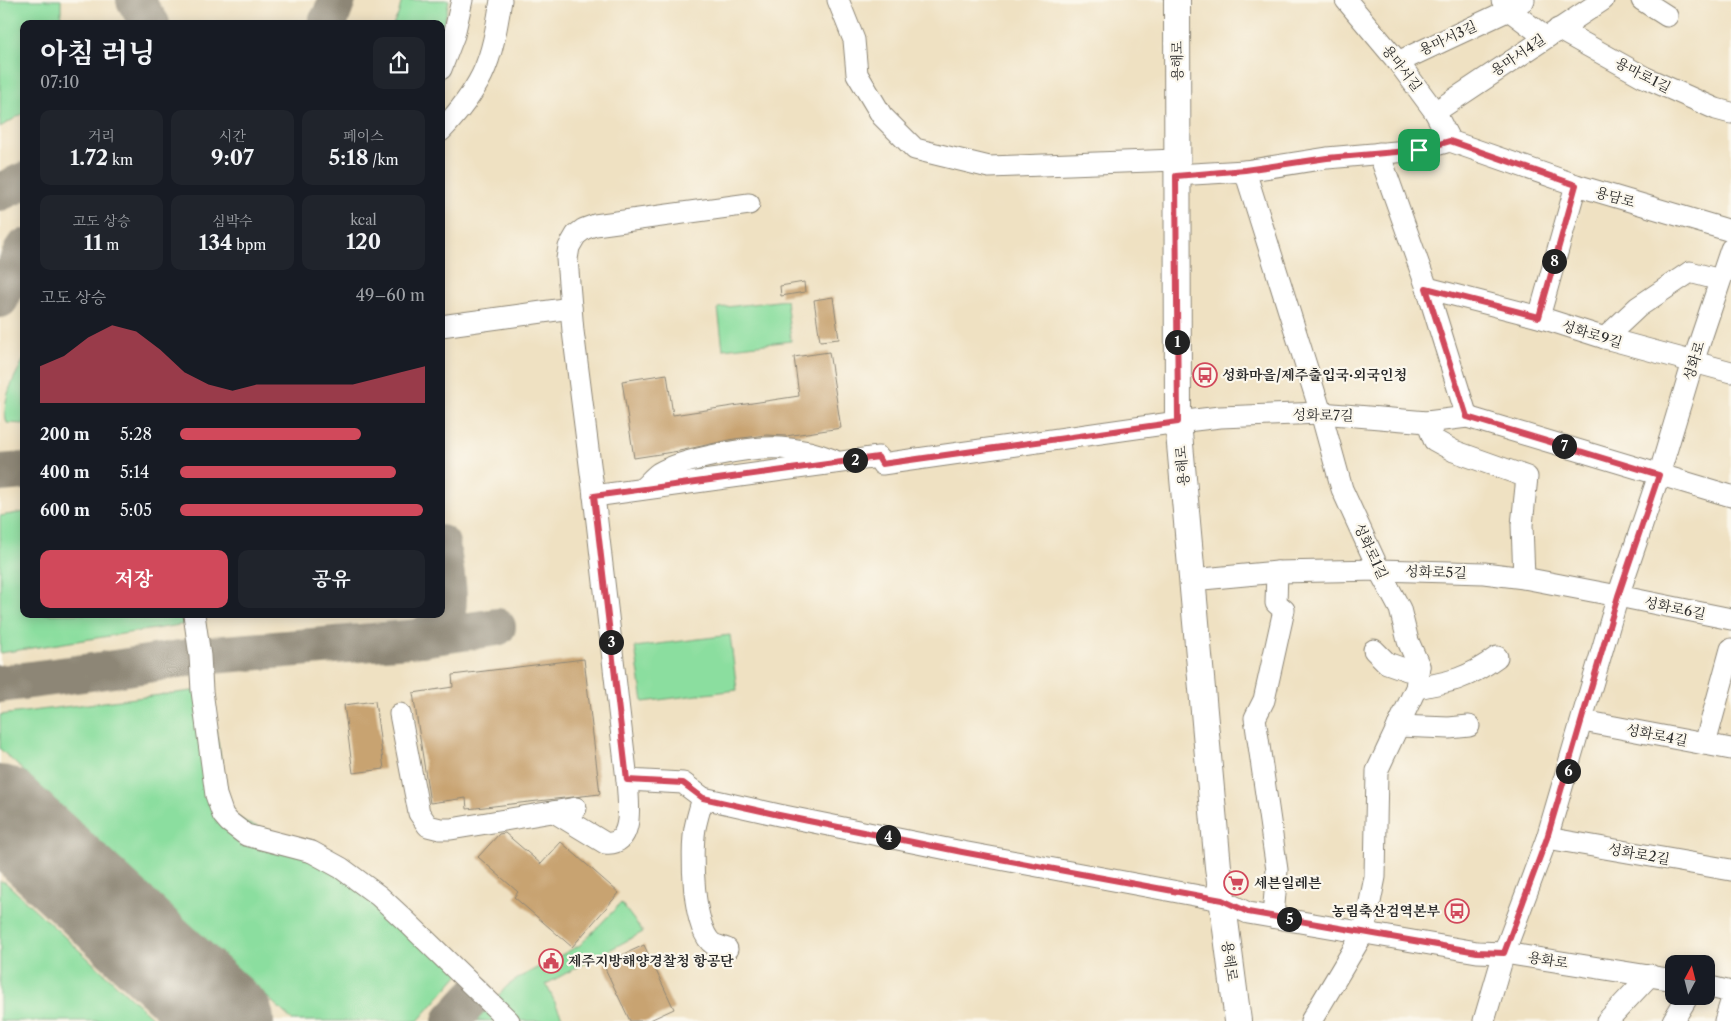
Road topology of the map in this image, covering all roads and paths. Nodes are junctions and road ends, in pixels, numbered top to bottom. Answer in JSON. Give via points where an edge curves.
{"nodes":[{"id":1,"x":462,"y":0,"type":"edge"},
{"id":2,"x":501,"y":0,"type":"edge"},
{"id":3,"x":838,"y":0,"type":"edge"},
{"id":4,"x":1177,"y":0,"type":"edge"},
{"id":5,"x":1603,"y":0,"type":"edge"},
{"id":6,"x":1642,"y":0,"type":"edge"},
{"id":7,"x":1348,"y":1,"type":"edge"},
{"id":8,"x":1512,"y":3,"type":"edge"},
{"id":9,"x":1666,"y":16,"type":"dead end"},
{"id":10,"x":1551,"y":33,"type":"junction"},
{"id":11,"x":445,"y":59,"type":"edge"},
{"id":12,"x":1398,"y":62,"type":"junction"},
{"id":13,"x":1435,"y":112,"type":"junction"},
{"id":14,"x":1731,"y":113,"type":"edge"},
{"id":15,"x":445,"y":127,"type":"edge"},
{"id":16,"x":1450,"y":141,"type":"junction"},
{"id":17,"x":1379,"y":153,"type":"junction"},
{"id":18,"x":1176,"y":168,"type":"junction"},
{"id":19,"x":1245,"y":170,"type":"junction"},
{"id":20,"x":1576,"y":185,"type":"junction"},
{"id":21,"x":749,"y":204,"type":"dead end"},
{"id":22,"x":1731,"y":231,"type":"edge"},
{"id":23,"x":1731,"y":249,"type":"edge"},
{"id":24,"x":1720,"y":280,"type":"junction"},
{"id":25,"x":1426,"y":288,"type":"junction"},
{"id":26,"x":571,"y":308,"type":"junction"},
{"id":27,"x":1539,"y":317,"type":"junction"},
{"id":28,"x":445,"y":325,"type":"edge"},
{"id":29,"x":1605,"y":338,"type":"junction"},
{"id":30,"x":1693,"y":362,"type":"junction"},
{"id":31,"x":1731,"y":372,"type":"edge"},
{"id":32,"x":1321,"y":413,"type":"junction"},
{"id":33,"x":1467,"y":417,"type":"junction"},
{"id":34,"x":1178,"y":422,"type":"junction"},
{"id":35,"x":1427,"y":422,"type":"junction"},
{"id":36,"x":1659,"y":475,"type":"junction"},
{"id":37,"x":594,"y":496,"type":"junction"},
{"id":38,"x":1731,"y":496,"type":"edge"},
{"id":39,"x":1380,"y":570,"type":"junction"},
{"id":40,"x":1277,"y":572,"type":"junction"},
{"id":41,"x":1524,"y":578,"type":"junction"},
{"id":42,"x":1192,"y":580,"type":"junction"},
{"id":43,"x":1618,"y":596,"type":"junction"},
{"id":44,"x":195,"y":618,"type":"edge"},
{"id":45,"x":1731,"y":619,"type":"edge"},
{"id":46,"x":1731,"y":649,"type":"edge"},
{"id":47,"x":1374,"y":650,"type":"dead end"},
{"id":48,"x":1497,"y":657,"type":"dead end"},
{"id":49,"x":1418,"y":666,"type":"junction"},
{"id":50,"x":1416,"y":688,"type":"junction"},
{"id":51,"x":400,"y":714,"type":"dead end"},
{"id":52,"x":1583,"y":721,"type":"junction"},
{"id":53,"x":1398,"y":726,"type":"junction"},
{"id":54,"x":1469,"y":726,"type":"dead end"},
{"id":55,"x":1705,"y":744,"type":"junction"},
{"id":56,"x":1731,"y":749,"type":"edge"},
{"id":57,"x":627,"y":780,"type":"junction"},
{"id":58,"x":703,"y":798,"type":"junction"},
{"id":59,"x":576,"y":808,"type":"dead end"},
{"id":60,"x":554,"y":812,"type":"junction"},
{"id":61,"x":1547,"y":838,"type":"junction"},
{"id":62,"x":1731,"y":870,"type":"edge"},
{"id":63,"x":1222,"y":900,"type":"junction"},
{"id":64,"x":1273,"y":916,"type":"junction"},
{"id":65,"x":1364,"y":932,"type":"junction"},
{"id":66,"x":727,"y":949,"type":"dead end"},
{"id":67,"x":1504,"y":953,"type":"junction"},
{"id":68,"x":1650,"y":975,"type":"junction"},
{"id":69,"x":1665,"y":978,"type":"edge"},
{"id":70,"x":1715,"y":988,"type":"edge"},
{"id":71,"x":1731,"y":992,"type":"edge"},
{"id":72,"x":1731,"y":1002,"type":"edge"},
{"id":73,"x":1683,"y":1005,"type":"edge"},
{"id":74,"x":509,"y":1021,"type":"edge"},
{"id":75,"x":1238,"y":1021,"type":"edge"},
{"id":76,"x":1311,"y":1021,"type":"edge"},
{"id":77,"x":1484,"y":1021,"type":"edge"},
{"id":78,"x":1607,"y":1021,"type":"edge"},
{"id":79,"x":1673,"y":1021,"type":"edge"},
{"id":80,"x":1725,"y":1021,"type":"edge"}],
"edges":[{"from":1,"to":11,"type":"street"},
{"from":2,"to":15,"type":"street","via":[[496,31],[482,75]]},
{"from":3,"to":18,"type":"street","via":[[854,40],[857,74],[882,116],[915,149],[989,167]]},
{"from":4,"to":18,"type":"main road","name":"용해로"},
{"from":5,"to":10,"type":"street","name":"용마서4길"},
{"from":6,"to":9,"type":"street"},
{"from":7,"to":12,"type":"street","name":"용마서길"},
{"from":8,"to":10,"type":"street","name":"용마로1길"},
{"from":8,"to":12,"type":"street","name":"용마서3길"},
{"from":10,"to":13,"type":"street","name":"용마서4길"},
{"from":10,"to":14,"type":"street","name":"용마로1길"},
{"from":12,"to":13,"type":"street","name":"용마서길"},
{"from":13,"to":16,"type":"street","name":"용마서길"},
{"from":16,"to":17,"type":"street","via":[[1419,150]]},
{"from":16,"to":20,"type":"street","name":"용담로"},
{"from":17,"to":19,"type":"street"},
{"from":17,"to":25,"type":"street"},
{"from":18,"to":19,"type":"street"},
{"from":18,"to":34,"type":"main road","name":"용해로"},
{"from":19,"to":32,"type":"street","name":"성화로1길"},
{"from":20,"to":22,"type":"street","name":"용담로"},
{"from":20,"to":27,"type":"street"},
{"from":21,"to":26,"type":"street","via":[[584,228],[569,247]]},
{"from":23,"to":24,"type":"street","name":"성화로"},
{"from":24,"to":29,"type":"street","via":[[1690,272],[1638,307]]},
{"from":24,"to":30,"type":"street","name":"성화로"},
{"from":25,"to":27,"type":"street","name":"성화로9길"},
{"from":25,"to":33,"type":"street"},
{"from":26,"to":28,"type":"street"},
{"from":26,"to":37,"type":"street"},
{"from":27,"to":29,"type":"street","name":"성화로9길"},
{"from":29,"to":30,"type":"street","name":"성화로9길"},
{"from":30,"to":31,"type":"street","name":"성화로9길"},
{"from":30,"to":36,"type":"street","name":"성화로"},
{"from":32,"to":34,"type":"street","name":"성화로7길"},
{"from":32,"to":35,"type":"street","name":"성화로7길"},
{"from":32,"to":39,"type":"street","name":"성화로1길","via":[[1342,489]]},
{"from":33,"to":35,"type":"street","name":"성화로7길"},
{"from":33,"to":36,"type":"street","name":"성화로7길"},
{"from":34,"to":37,"type":"street","name":"성화로7길","via":[[882,464],[878,457]]},
{"from":34,"to":42,"type":"main road","name":"용해로"},
{"from":35,"to":41,"type":"street","via":[[1434,440],[1454,451],[1527,477],[1522,525]]},
{"from":36,"to":38,"type":"street"},
{"from":36,"to":43,"type":"street","name":"성화로"},
{"from":37,"to":57,"type":"street"},
{"from":39,"to":40,"type":"street","name":"성화로5길"},
{"from":39,"to":41,"type":"street","name":"성화로5길","via":[[1484,573]]},
{"from":39,"to":49,"type":"street","name":"성화로1길","via":[[1400,609]]},
{"from":40,"to":42,"type":"street","name":"성화로5길"},
{"from":40,"to":64,"type":"street","via":[[1276,603],[1284,610],[1264,700],[1255,718],[1277,870]]},
{"from":41,"to":43,"type":"street","name":"성화로5길"},
{"from":42,"to":63,"type":"main road","name":"용해로"},
{"from":43,"to":45,"type":"street","name":"성화로6길"},
{"from":43,"to":52,"type":"street","name":"성화로"},
{"from":44,"to":74,"type":"street","via":[[214,786],[223,815],[246,835],[307,850],[341,868],[379,896]]},
{"from":46,"to":55,"type":"street"},
{"from":47,"to":49,"type":"street","via":[[1387,663],[1406,670]]},
{"from":48,"to":50,"type":"street","via":[[1479,671],[1452,682]]},
{"from":49,"to":50,"type":"street","name":"성화로1길"},
{"from":50,"to":53,"type":"street","name":"성화로1길"},
{"from":51,"to":60,"type":"street","via":[[419,814],[428,826],[451,829]]},
{"from":52,"to":55,"type":"street","name":"성화로4길"},
{"from":52,"to":61,"type":"street","name":"성화로"},
{"from":53,"to":54,"type":"street"},
{"from":53,"to":65,"type":"street","name":"성화로1길","via":[[1377,771],[1375,878]]},
{"from":55,"to":56,"type":"street","name":"성화로4길"},
{"from":57,"to":58,"type":"street","via":[[683,783]]},
{"from":57,"to":60,"type":"street","via":[[628,825],[619,841],[605,843]]},
{"from":58,"to":63,"type":"street","via":[[953,850]]},
{"from":58,"to":66,"type":"street","via":[[695,828],[694,891],[700,925],[712,943]]},
{"from":59,"to":60,"type":"street"},
{"from":61,"to":62,"type":"street","name":"성화로2길"},
{"from":61,"to":67,"type":"street","name":"성화로"},
{"from":63,"to":64,"type":"street","name":"용화로","via":[[1248,912]]},
{"from":63,"to":75,"type":"main road","name":"용해로"},
{"from":64,"to":65,"type":"street","name":"용화로"},
{"from":65,"to":67,"type":"street","name":"용화로","via":[[1477,952]]},
{"from":65,"to":76,"type":"street"},
{"from":67,"to":68,"type":"street","name":"용화로"},
{"from":67,"to":77,"type":"street","name":"성화로"},
{"from":68,"to":69,"type":"street","name":"용화로"},
{"from":68,"to":78,"type":"street"},
{"from":70,"to":71,"type":"street"},
{"from":72,"to":80,"type":"street"},
{"from":73,"to":79,"type":"street"}]}
